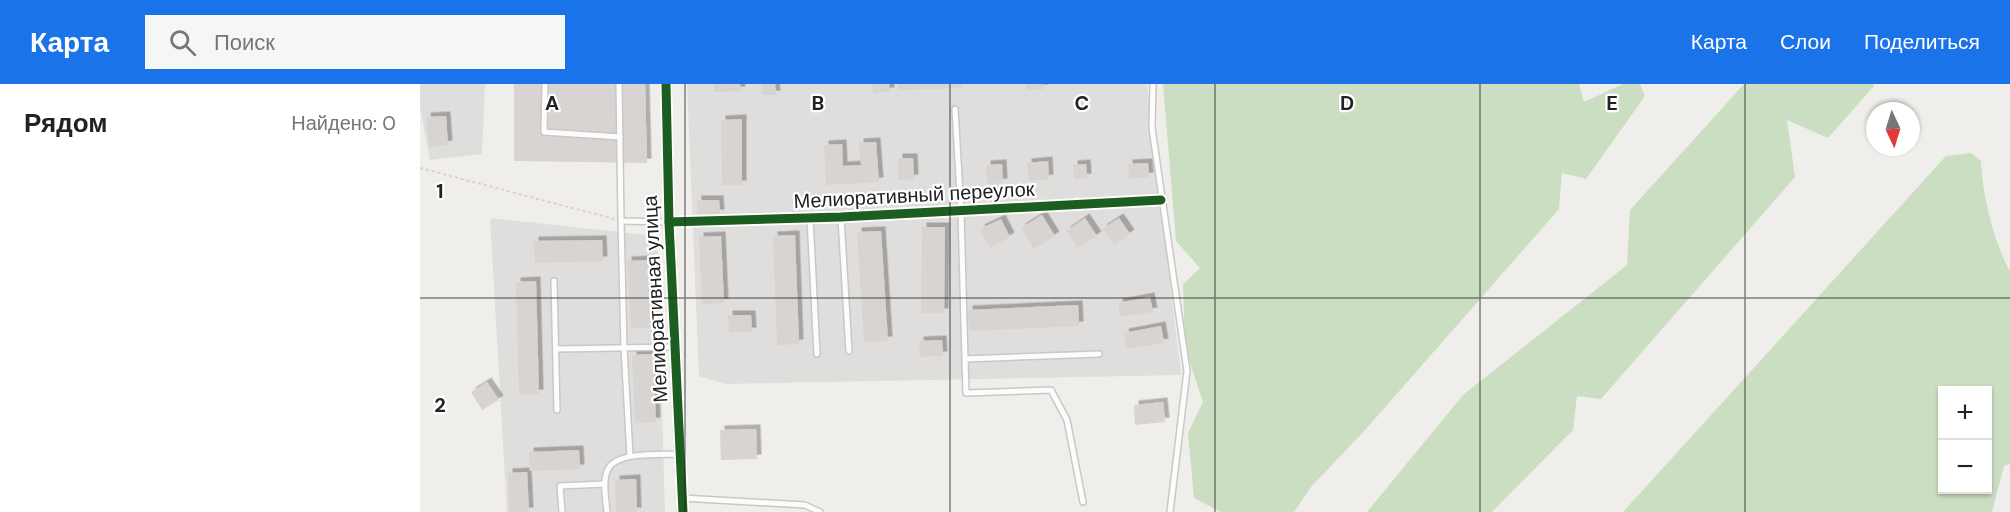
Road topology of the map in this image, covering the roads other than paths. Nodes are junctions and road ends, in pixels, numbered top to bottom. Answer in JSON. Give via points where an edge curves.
{"nodes":[{"id":1,"x":545,"y":84,"type":"edge"},
{"id":2,"x":619,"y":84,"type":"edge"},
{"id":3,"x":666,"y":84,"type":"edge"},
{"id":4,"x":1153,"y":84,"type":"edge"},
{"id":5,"x":955,"y":109,"type":"dead end"},
{"id":6,"x":620,"y":136,"type":"junction"},
{"id":7,"x":1161,"y":200,"type":"junction"},
{"id":8,"x":961,"y":212,"type":"junction"},
{"id":9,"x":810,"y":218,"type":"junction"},
{"id":10,"x":841,"y":218,"type":"junction"},
{"id":11,"x":621,"y":221,"type":"junction"},
{"id":12,"x":669,"y":222,"type":"junction"},
{"id":13,"x":554,"y":281,"type":"dead end"},
{"id":14,"x":624,"y":348,"type":"junction"},
{"id":15,"x":675,"y":348,"type":"junction"},
{"id":16,"x":557,"y":350,"type":"junction"},
{"id":17,"x":849,"y":351,"type":"dead end"},
{"id":18,"x":817,"y":354,"type":"dead end"},
{"id":19,"x":1099,"y":354,"type":"dead end"},
{"id":20,"x":965,"y":359,"type":"junction"},
{"id":21,"x":557,"y":410,"type":"dead end"},
{"id":22,"x":681,"y":454,"type":"junction"},
{"id":23,"x":630,"y":456,"type":"junction"},
{"id":24,"x":605,"y":484,"type":"junction"},
{"id":25,"x":682,"y":498,"type":"junction"},
{"id":26,"x":1083,"y":502,"type":"dead end"},
{"id":27,"x":1170,"y":504,"type":"junction"},
{"id":28,"x":805,"y":505,"type":"junction"},
{"id":29,"x":562,"y":512,"type":"edge"},
{"id":30,"x":607,"y":512,"type":"edge"},
{"id":31,"x":683,"y":512,"type":"edge"},
{"id":32,"x":807,"y":512,"type":"edge"},
{"id":33,"x":819,"y":512,"type":"edge"},
{"id":34,"x":1166,"y":512,"type":"edge"},
{"id":35,"x":1170,"y":512,"type":"edge"}],
"edges":[{"from":1,"to":6,"type":"lane","via":[[544,132]]},
{"from":2,"to":6,"type":"lane"},
{"from":3,"to":12,"type":"street","name":"Мелиоративная улица"},
{"from":4,"to":7,"type":"lane","via":[[1152,128]]},
{"from":5,"to":8,"type":"lane"},
{"from":6,"to":11,"type":"lane"},
{"from":7,"to":8,"type":"street","name":"Мелиоративный переулок"},
{"from":7,"to":27,"type":"lane","via":[[1187,370]]},
{"from":8,"to":10,"type":"street","name":"Мелиоративный переулок"},
{"from":8,"to":20,"type":"lane"},
{"from":9,"to":10,"type":"street","name":"Мелиоративный переулок"},
{"from":9,"to":12,"type":"street","name":"Мелиоративный переулок"},
{"from":9,"to":18,"type":"lane"},
{"from":10,"to":17,"type":"lane"},
{"from":11,"to":12,"type":"lane"},
{"from":11,"to":14,"type":"lane"},
{"from":12,"to":15,"type":"street","name":"Мелиоративная улица"},
{"from":13,"to":16,"type":"lane"},
{"from":14,"to":15,"type":"lane"},
{"from":14,"to":16,"type":"lane"},
{"from":14,"to":23,"type":"lane"},
{"from":15,"to":22,"type":"street","name":"Мелиоративная улица"},
{"from":16,"to":21,"type":"lane"},
{"from":19,"to":20,"type":"lane"},
{"from":20,"to":26,"type":"lane","via":[[966,393],[1051,390],[1067,420]]},
{"from":22,"to":23,"type":"lane"},
{"from":22,"to":25,"type":"street","name":"Мелиоративная улица"},
{"from":23,"to":24,"type":"lane","via":[[615,461],[607,470]]},
{"from":24,"to":29,"type":"lane","via":[[560,486]]},
{"from":24,"to":30,"type":"lane"},
{"from":25,"to":28,"type":"lane"},
{"from":25,"to":31,"type":"street","name":"Мелиоративная улица"},
{"from":27,"to":34,"type":"lane"},
{"from":27,"to":35,"type":"lane"},
{"from":28,"to":32,"type":"lane"},
{"from":28,"to":33,"type":"lane"}]}
